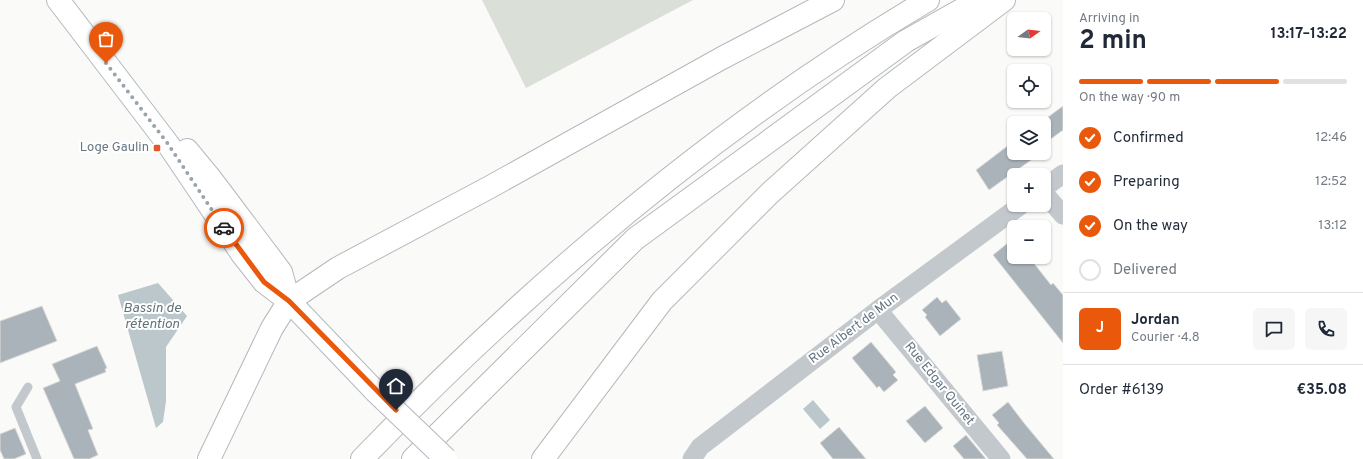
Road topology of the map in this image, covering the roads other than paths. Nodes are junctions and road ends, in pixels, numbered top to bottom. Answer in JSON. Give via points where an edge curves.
{"nodes":[{"id":1,"x":58,"y":0,"type":"edge"},
{"id":2,"x":70,"y":0,"type":"edge"},
{"id":3,"x":833,"y":0,"type":"edge"},
{"id":4,"x":928,"y":0,"type":"edge"},
{"id":5,"x":979,"y":0,"type":"edge"},
{"id":6,"x":1004,"y":0,"type":"edge"},
{"id":7,"x":1063,"y":174,"type":"edge"},
{"id":8,"x":1051,"y":183,"type":"edge"},
{"id":9,"x":1051,"y":201,"type":"edge"},
{"id":10,"x":1011,"y":212,"type":"edge"},
{"id":11,"x":1063,"y":216,"type":"edge"},
{"id":12,"x":289,"y":301,"type":"junction"},
{"id":13,"x":878,"y":310,"type":"junction"},
{"id":14,"x":28,"y":388,"type":"dead end"},
{"id":15,"x":37,"y":459,"type":"edge"},
{"id":16,"x":209,"y":459,"type":"edge"},
{"id":17,"x":362,"y":459,"type":"edge"},
{"id":18,"x":413,"y":459,"type":"edge"},
{"id":19,"x":446,"y":459,"type":"edge"},
{"id":20,"x":543,"y":459,"type":"edge"},
{"id":21,"x":692,"y":459,"type":"edge"},
{"id":22,"x":1001,"y":459,"type":"edge"}],
"edges":[{"from":1,"to":12,"type":"main road","via":[[168,144],[247,260],[264,282]]},
{"from":2,"to":12,"type":"main road","via":[[281,272]]},
{"from":3,"to":12,"type":"main road","via":[[338,268]]},
{"from":4,"to":17,"type":"main road","via":[[809,76],[714,144],[627,212],[488,334]]},
{"from":5,"to":18,"type":"main road","via":[[906,42],[635,239]]},
{"from":6,"to":20,"type":"main road","via":[[887,88],[765,198],[662,301]]},
{"from":7,"to":8,"type":"street"},
{"from":9,"to":11,"type":"street"},
{"from":10,"to":13,"type":"street","name":"Rue Albert de Mun"},
{"from":12,"to":16,"type":"main road","via":[[272,328]]},
{"from":12,"to":19,"type":"main road","bridge":true,"via":[[375,391]]},
{"from":13,"to":21,"type":"street","name":"Rue Albert de Mun","via":[[700,448]]},
{"from":13,"to":22,"type":"street","name":"Rue Edgar Quinet"},
{"from":14,"to":15,"type":"lane","via":[[16,408]]}]}
